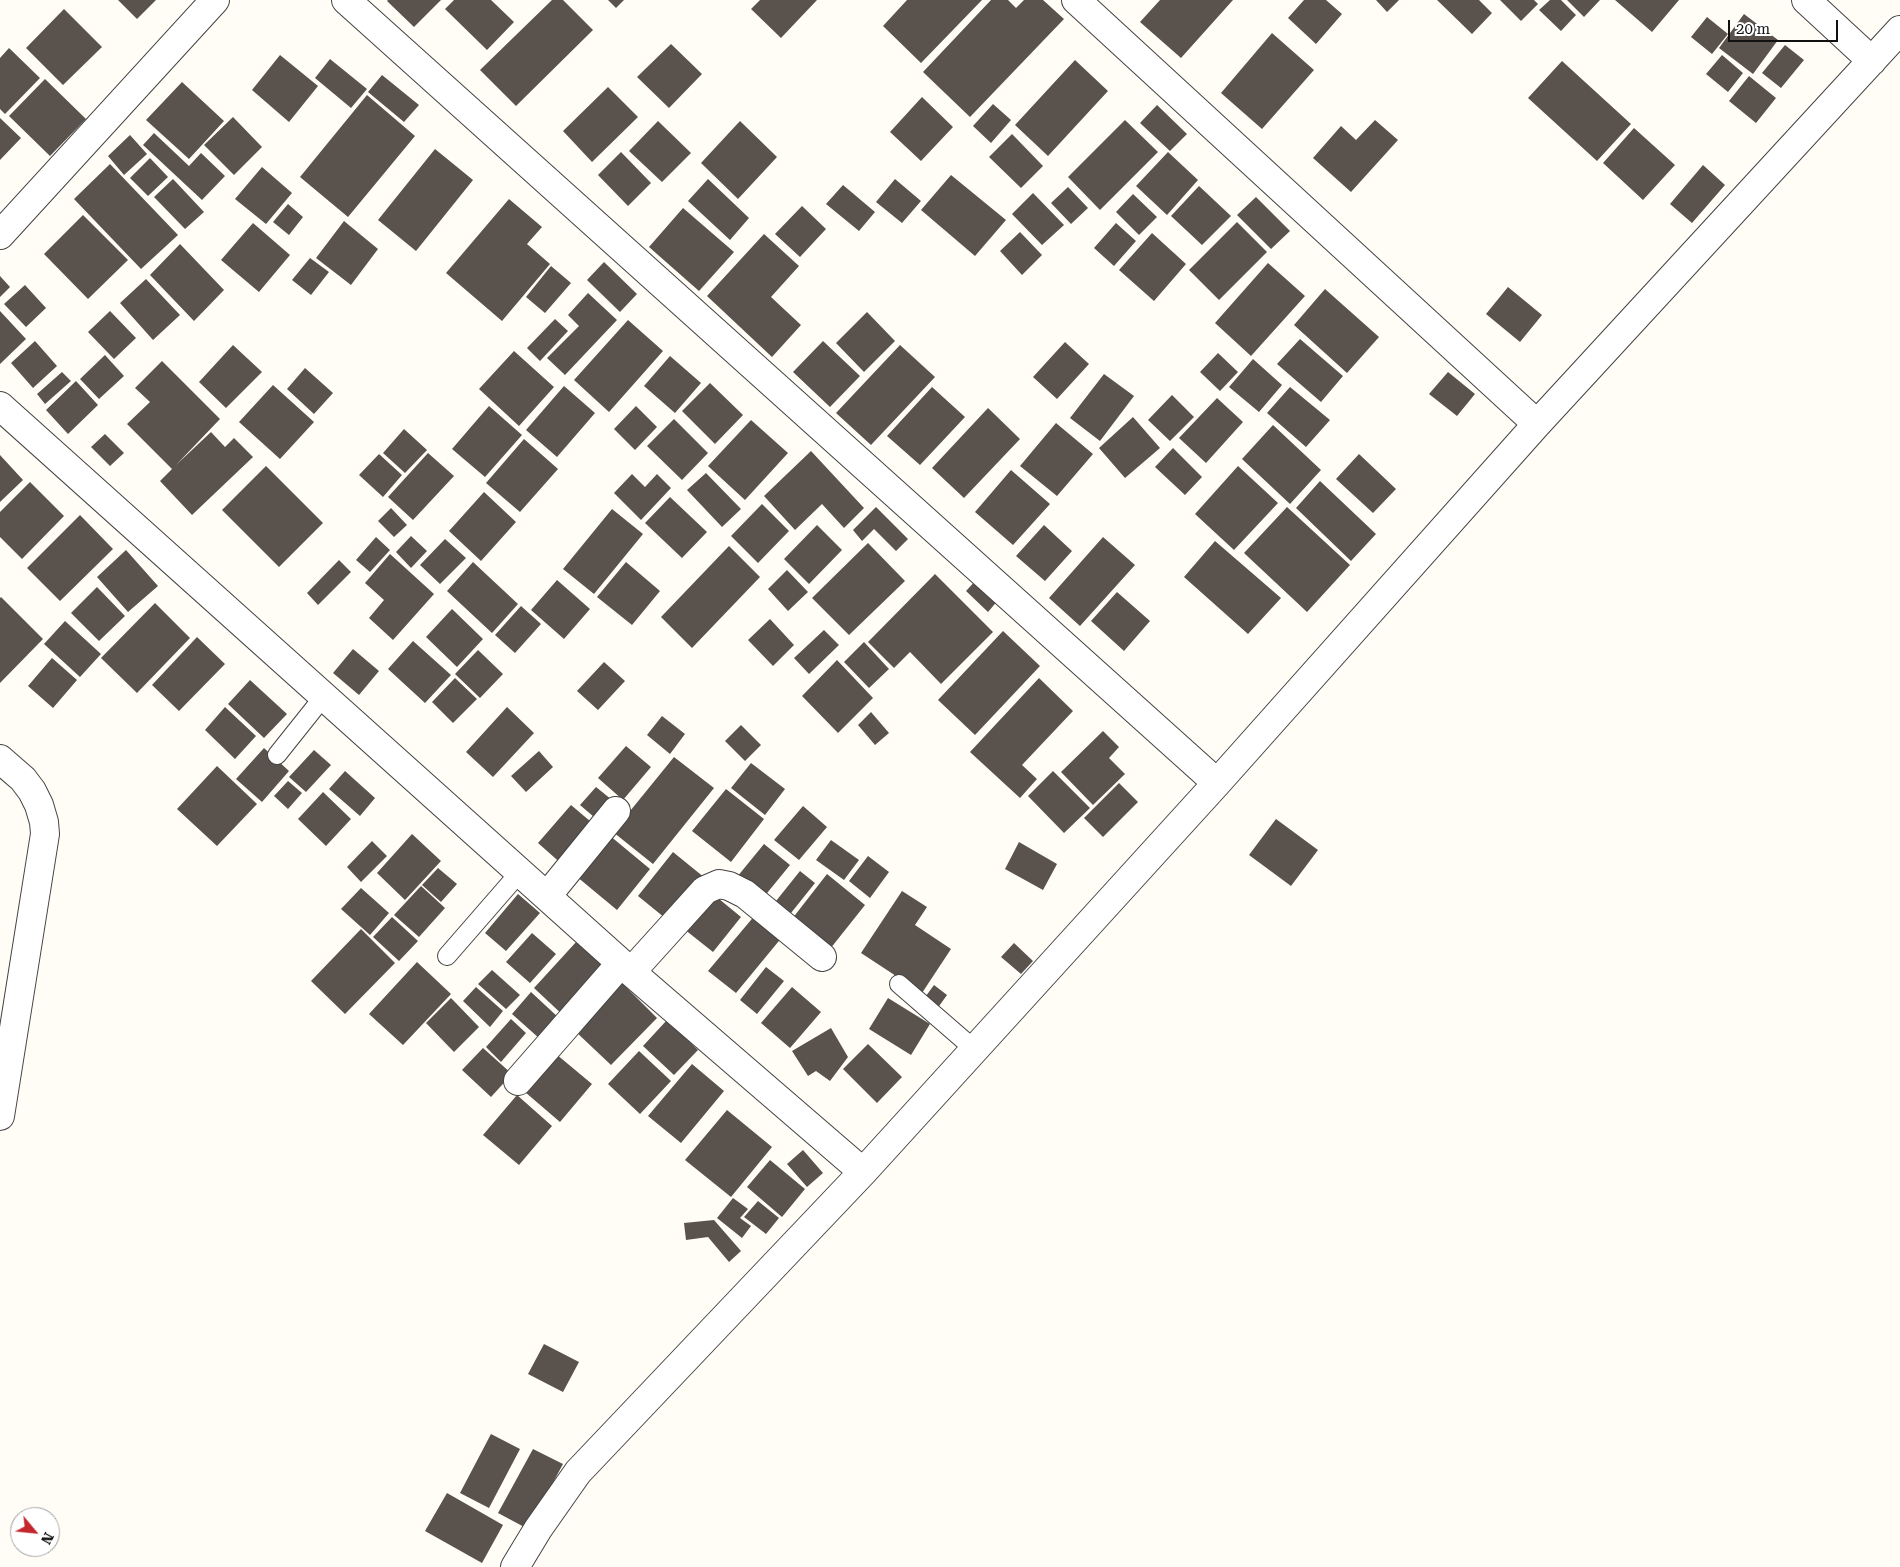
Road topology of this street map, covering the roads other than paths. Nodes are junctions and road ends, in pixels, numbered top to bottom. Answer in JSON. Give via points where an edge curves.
{"nodes":[{"id":1,"x":215,"y":0,"type":"edge"},
{"id":2,"x":346,"y":0,"type":"edge"},
{"id":3,"x":1076,"y":0,"type":"edge"},
{"id":4,"x":1806,"y":0,"type":"edge"},
{"id":5,"x":1900,"y":30,"type":"edge"},
{"id":6,"x":1872,"y":61,"type":"junction"},
{"id":7,"x":0,"y":235,"type":"edge"},
{"id":8,"x":0,"y":406,"type":"edge"},
{"id":9,"x":1537,"y":424,"type":"junction"},
{"id":10,"x":324,"y":696,"type":"junction"},
{"id":11,"x":277,"y":755,"type":"dead end"},
{"id":12,"x":0,"y":759,"type":"edge"},
{"id":13,"x":1217,"y":783,"type":"junction"},
{"id":14,"x":616,"y":811,"type":"dead end"},
{"id":15,"x":520,"y":872,"type":"junction"},
{"id":16,"x":547,"y":896,"type":"junction"},
{"id":17,"x":447,"y":956,"type":"dead end"},
{"id":18,"x":822,"y":957,"type":"dead end"},
{"id":19,"x":626,"y":967,"type":"junction"},
{"id":20,"x":899,"y":984,"type":"dead end"},
{"id":21,"x":974,"y":1049,"type":"junction"},
{"id":22,"x":518,"y":1081,"type":"dead end"},
{"id":23,"x":0,"y":1116,"type":"edge"},
{"id":24,"x":863,"y":1172,"type":"junction"},
{"id":25,"x":515,"y":1567,"type":"edge"}],
"edges":[{"from":1,"to":7,"type":"street"},
{"from":2,"to":13,"type":"street"},
{"from":3,"to":9,"type":"street"},
{"from":4,"to":6,"type":"street"},
{"from":5,"to":6,"type":"street"},
{"from":6,"to":9,"type":"street"},
{"from":8,"to":10,"type":"street"},
{"from":9,"to":13,"type":"street"},
{"from":10,"to":11,"type":"lane"},
{"from":10,"to":15,"type":"street"},
{"from":12,"to":23,"type":"street","via":[[32,791],[39,805],[45,834]]},
{"from":13,"to":21,"type":"street"},
{"from":14,"to":16,"type":"street"},
{"from":15,"to":16,"type":"street"},
{"from":15,"to":17,"type":"lane"},
{"from":16,"to":19,"type":"street"},
{"from":18,"to":19,"type":"street","via":[[745,894],[718,884],[705,890]]},
{"from":19,"to":22,"type":"street"},
{"from":19,"to":24,"type":"street"},
{"from":20,"to":21,"type":"lane"},
{"from":21,"to":24,"type":"street"},
{"from":24,"to":25,"type":"street","via":[[578,1472]]}]}
